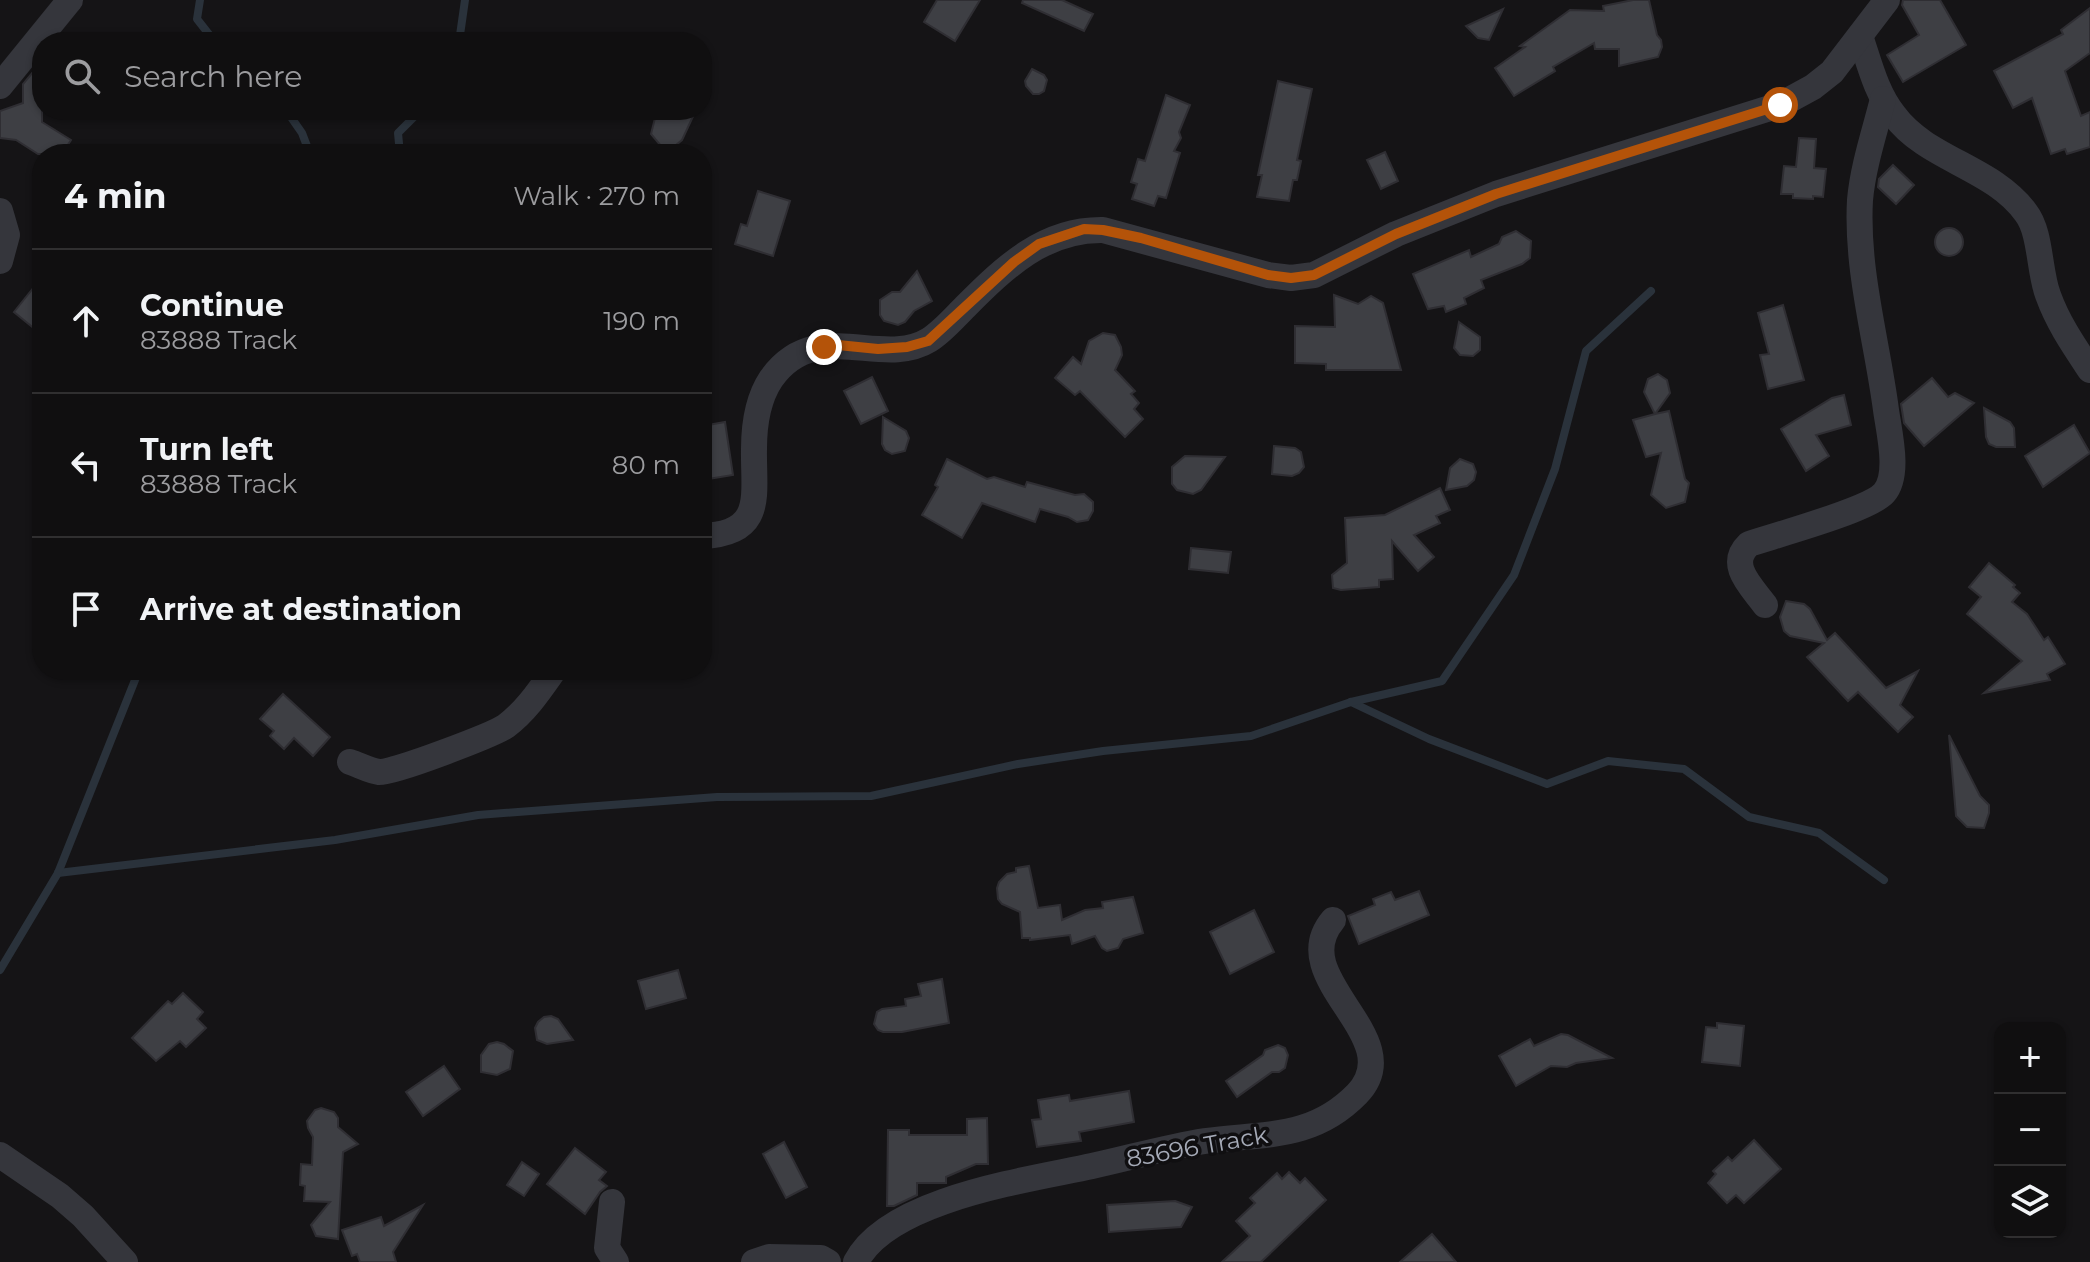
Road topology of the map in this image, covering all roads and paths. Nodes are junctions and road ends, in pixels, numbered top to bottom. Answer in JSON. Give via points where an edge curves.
{"nodes":[{"id":1,"x":70,"y":0,"type":"edge"},
{"id":2,"x":1884,"y":0,"type":"edge"},
{"id":3,"x":44,"y":32,"type":"edge"},
{"id":4,"x":1860,"y":36,"type":"junction"},
{"id":5,"x":32,"y":47,"type":"edge"},
{"id":6,"x":0,"y":86,"type":"edge"},
{"id":7,"x":1883,"y":99,"type":"junction"},
{"id":8,"x":0,"y":211,"type":"edge"},
{"id":9,"x":0,"y":261,"type":"edge"},
{"id":10,"x":2090,"y":370,"type":"edge"},
{"id":11,"x":712,"y":534,"type":"edge"},
{"id":12,"x":1765,"y":605,"type":"dead end"},
{"id":13,"x":547,"y":680,"type":"edge"},
{"id":14,"x":350,"y":762,"type":"dead end"},
{"id":15,"x":1333,"y":920,"type":"dead end"},
{"id":16,"x":0,"y":1155,"type":"edge"},
{"id":17,"x":612,"y":1202,"type":"dead end"},
{"id":18,"x":125,"y":1262,"type":"edge"},
{"id":19,"x":616,"y":1262,"type":"edge"},
{"id":20,"x":754,"y":1262,"type":"edge"},
{"id":21,"x":828,"y":1262,"type":"edge"},
{"id":22,"x":856,"y":1262,"type":"edge"}],
"edges":[{"from":1,"to":3,"type":"street"},
{"from":2,"to":4,"type":"street"},
{"from":4,"to":7,"type":"street"},
{"from":4,"to":11,"type":"street","via":[[1832,72],[1780,105],[1496,194],[1396,234],[1314,275],[1268,275],[1103,230],[1084,229],[1039,244],[928,341],[878,349],[824,347],[787,363],[772,378],[756,417],[756,497],[751,513],[731,531]]},
{"from":5,"to":6,"type":"street"},
{"from":7,"to":10,"type":"street","via":[[1912,133],[1998,184],[2029,216],[2047,294]]},
{"from":7,"to":12,"type":"street","via":[[1860,199],[1862,266],[1892,479],[1879,498],[1749,544],[1739,556],[1741,572]]},
{"from":8,"to":9,"type":"street","via":[[7,235]]},
{"from":13,"to":14,"type":"street","via":[[524,711],[491,736],[395,771],[379,772]]},
{"from":15,"to":22,"type":"street","name":"83696 Track","via":[[1323,936],[1323,964],[1367,1040],[1372,1068],[1360,1092],[1326,1120],[1272,1134],[1203,1141],[971,1193],[891,1227]]},
{"from":16,"to":18,"type":"street","via":[[60,1196]]},
{"from":17,"to":19,"type":"street","via":[[607,1248]]},
{"from":20,"to":21,"type":"street","via":[[769,1257]]}]}
